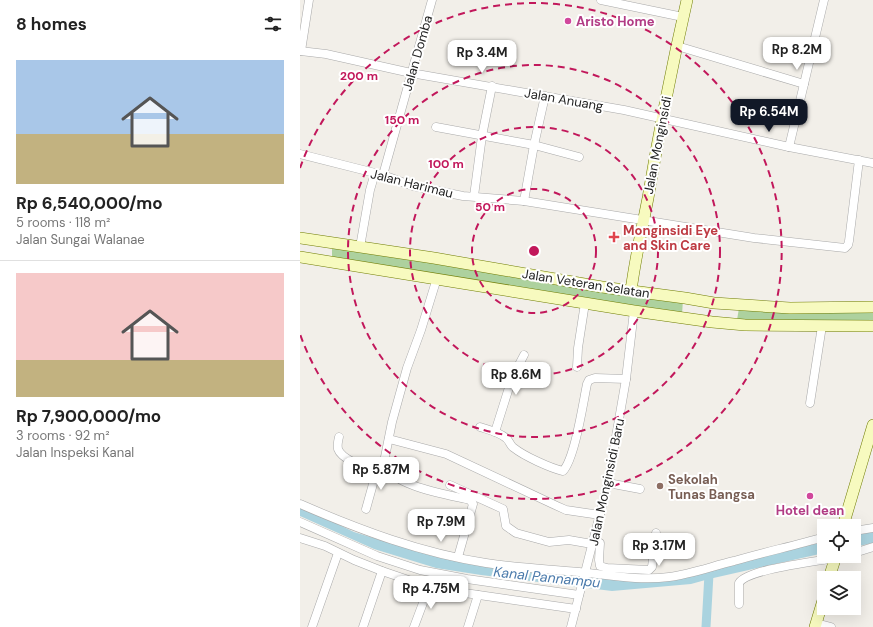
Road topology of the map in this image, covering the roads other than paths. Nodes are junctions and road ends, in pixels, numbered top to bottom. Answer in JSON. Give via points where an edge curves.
{"nodes":[{"id":1,"x":309,"y":0,"type":"edge"},
{"id":2,"x":432,"y":0,"type":"edge"},
{"id":3,"x":601,"y":0,"type":"edge"},
{"id":4,"x":687,"y":0,"type":"edge"},
{"id":5,"x":824,"y":0,"type":"edge"},
{"id":6,"x":683,"y":17,"type":"junction"},
{"id":7,"x":677,"y":46,"type":"junction"},
{"id":8,"x":300,"y":51,"type":"edge"},
{"id":9,"x":411,"y":73,"type":"junction"},
{"id":10,"x":804,"y":84,"type":"junction"},
{"id":11,"x":492,"y":86,"type":"junction"},
{"id":12,"x":545,"y":96,"type":"junction"},
{"id":13,"x":662,"y":118,"type":"junction"},
{"id":14,"x":436,"y":127,"type":"dead end"},
{"id":15,"x":482,"y":136,"type":"junction"},
{"id":16,"x":534,"y":145,"type":"junction"},
{"id":17,"x":789,"y":147,"type":"junction"},
{"id":18,"x":300,"y":154,"type":"edge"},
{"id":19,"x":579,"y":157,"type":"dead end"},
{"id":20,"x":859,"y":160,"type":"junction"},
{"id":21,"x":873,"y":163,"type":"edge"},
{"id":22,"x":379,"y":174,"type":"junction"},
{"id":23,"x":474,"y":196,"type":"junction"},
{"id":24,"x":524,"y":201,"type":"junction"},
{"id":25,"x":644,"y":221,"type":"junction"},
{"id":26,"x":300,"y":238,"type":"edge"},
{"id":27,"x":326,"y":242,"type":"junction"},
{"id":28,"x":360,"y":246,"type":"junction"},
{"id":29,"x":300,"y":256,"type":"edge"},
{"id":30,"x":324,"y":260,"type":"junction"},
{"id":31,"x":437,"y":278,"type":"junction"},
{"id":32,"x":632,"y":291,"type":"junction"},
{"id":33,"x":585,"y":303,"type":"junction"},
{"id":34,"x":714,"y":303,"type":"junction"},
{"id":35,"x":873,"y":307,"type":"edge"},
{"id":36,"x":634,"y":311,"type":"junction"},
{"id":37,"x":712,"y":322,"type":"junction"},
{"id":38,"x":822,"y":326,"type":"junction"},
{"id":39,"x":873,"y":326,"type":"edge"},
{"id":40,"x":524,"y":355,"type":"dead end"},
{"id":41,"x":577,"y":367,"type":"dead end"},
{"id":42,"x":626,"y":379,"type":"junction"},
{"id":43,"x":810,"y":403,"type":"dead end"},
{"id":44,"x":873,"y":425,"type":"edge"},
{"id":45,"x":480,"y":427,"type":"dead end"},
{"id":46,"x":495,"y":432,"type":"junction"},
{"id":47,"x":339,"y":437,"type":"dead end"},
{"id":48,"x":389,"y":439,"type":"junction"},
{"id":49,"x":381,"y":464,"type":"junction"},
{"id":50,"x":608,"y":483,"type":"junction"},
{"id":51,"x":450,"y":485,"type":"dead end"},
{"id":52,"x":640,"y":489,"type":"dead end"},
{"id":53,"x":300,"y":504,"type":"edge"},
{"id":54,"x":366,"y":509,"type":"dead end"},
{"id":55,"x":600,"y":515,"type":"junction"},
{"id":56,"x":845,"y":519,"type":"edge"},
{"id":57,"x":300,"y":522,"type":"edge"},
{"id":58,"x":873,"y":528,"type":"edge"},
{"id":59,"x":861,"y":530,"type":"edge"},
{"id":60,"x":656,"y":533,"type":"dead end"},
{"id":61,"x":300,"y":538,"type":"edge"},
{"id":62,"x":817,"y":538,"type":"edge"},
{"id":63,"x":589,"y":542,"type":"junction"},
{"id":64,"x":873,"y":547,"type":"edge"},
{"id":65,"x":861,"y":551,"type":"edge"},
{"id":66,"x":338,"y":553,"type":"junction"},
{"id":67,"x":458,"y":557,"type":"junction"},
{"id":68,"x":817,"y":560,"type":"edge"},
{"id":69,"x":382,"y":571,"type":"junction"},
{"id":70,"x":585,"y":574,"type":"junction"},
{"id":71,"x":429,"y":586,"type":"junction"},
{"id":72,"x":579,"y":594,"type":"junction"},
{"id":73,"x":478,"y":595,"type":"junction"},
{"id":74,"x":739,"y":604,"type":"dead end"},
{"id":75,"x":576,"y":610,"type":"junction"},
{"id":76,"x":819,"y":615,"type":"edge"},
{"id":77,"x":816,"y":625,"type":"edge"},
{"id":78,"x":312,"y":627,"type":"edge"},
{"id":79,"x":363,"y":627,"type":"edge"},
{"id":80,"x":414,"y":627,"type":"edge"},
{"id":81,"x":468,"y":627,"type":"edge"},
{"id":82,"x":571,"y":627,"type":"edge"},
{"id":83,"x":831,"y":627,"type":"edge"}],
"edges":[{"from":1,"to":8,"type":"street"},
{"from":2,"to":9,"type":"street","name":"Jalan Domba"},
{"from":3,"to":6,"type":"street"},
{"from":4,"to":6,"type":"main road","name":"Jalan Monginsidi"},
{"from":5,"to":10,"type":"street"},
{"from":6,"to":7,"type":"main road","name":"Jalan Monginsidi"},
{"from":7,"to":10,"type":"street"},
{"from":7,"to":13,"type":"main road","name":"Jalan Monginsidi"},
{"from":8,"to":9,"type":"street","name":"Jalan Anuang","via":[[326,54]]},
{"from":9,"to":11,"type":"street","name":"Jalan Anuang"},
{"from":9,"to":22,"type":"street","name":"Jalan Domba"},
{"from":10,"to":17,"type":"street"},
{"from":11,"to":12,"type":"street","name":"Jalan Anuang"},
{"from":11,"to":15,"type":"street"},
{"from":12,"to":13,"type":"street","name":"Jalan Anuang"},
{"from":12,"to":16,"type":"street"},
{"from":13,"to":17,"type":"street","name":"Jalan Anuang"},
{"from":13,"to":25,"type":"main road","name":"Jalan Monginsidi"},
{"from":14,"to":15,"type":"street"},
{"from":15,"to":16,"type":"street"},
{"from":15,"to":23,"type":"street"},
{"from":16,"to":19,"type":"street"},
{"from":16,"to":24,"type":"street"},
{"from":17,"to":20,"type":"street","name":"Jalan Anuang"},
{"from":18,"to":22,"type":"street","name":"Jalan Harimau"},
{"from":20,"to":21,"type":"street","name":"Jalan Anuang"},
{"from":20,"to":25,"type":"street","name":"Jalan Harimau","via":[[849,241],[845,248],[754,238]]},
{"from":22,"to":23,"type":"street","name":"Jalan Harimau","via":[[413,186]]},
{"from":22,"to":28,"type":"street","name":"Jalan Domba","via":[[370,190]]},
{"from":23,"to":24,"type":"street","name":"Jalan Harimau"},
{"from":24,"to":25,"type":"street","name":"Jalan Harimau"},
{"from":25,"to":32,"type":"main road","name":"Jalan Monginsidi","via":[[634,263]]},
{"from":26,"to":27,"type":"main road","name":"Jalan Veteran Selatan"},
{"from":27,"to":28,"type":"main road","name":"Jalan Veteran Selatan"},
{"from":27,"to":30,"type":"main road"},
{"from":28,"to":32,"type":"main road","name":"Jalan Veteran Selatan"},
{"from":29,"to":30,"type":"main road","name":"Jalan Veteran Selatan"},
{"from":30,"to":31,"type":"main road","name":"Jalan Veteran Selatan"},
{"from":31,"to":33,"type":"main road","name":"Jalan Veteran Selatan"},
{"from":31,"to":48,"type":"street","via":[[407,368]]},
{"from":32,"to":34,"type":"main road","name":"Jalan Veteran Selatan"},
{"from":33,"to":36,"type":"main road","name":"Jalan Veteran Selatan"},
{"from":33,"to":41,"type":"street"},
{"from":34,"to":35,"type":"main road","name":"Jalan Veteran Selatan","via":[[790,308]]},
{"from":34,"to":37,"type":"main road"},
{"from":36,"to":37,"type":"main road","name":"Jalan Veteran Selatan"},
{"from":36,"to":42,"type":"street","name":"Jalan Monginsidi Baru"},
{"from":37,"to":38,"type":"main road","name":"Jalan Veteran Selatan"},
{"from":38,"to":39,"type":"main road","name":"Jalan Veteran Selatan"},
{"from":38,"to":43,"type":"street"},
{"from":40,"to":46,"type":"street","via":[[512,378]]},
{"from":42,"to":46,"type":"street","via":[[589,380],[574,444],[562,471],[514,448],[506,438]]},
{"from":42,"to":50,"type":"street","name":"Jalan Monginsidi Baru"},
{"from":44,"to":56,"type":"main road"},
{"from":45,"to":46,"type":"street"},
{"from":47,"to":49,"type":"street","via":[[338,448],[344,456],[366,467],[372,468]]},
{"from":48,"to":49,"type":"street"},
{"from":48,"to":55,"type":"street","via":[[446,454],[562,508]]},
{"from":49,"to":54,"type":"street"},
{"from":49,"to":67,"type":"street","via":[[420,489],[470,500],[473,504]]},
{"from":50,"to":52,"type":"street"},
{"from":50,"to":55,"type":"street","name":"Jalan Monginsidi Baru"},
{"from":51,"to":63,"type":"street","via":[[502,508],[506,526],[516,533],[549,542]]},
{"from":53,"to":67,"type":"street","via":[[388,538]]},
{"from":55,"to":63,"type":"street","name":"Jalan Monginsidi Baru"},
{"from":57,"to":72,"type":"street","via":[[377,556],[420,570],[466,579]]},
{"from":58,"to":59,"type":"street"},
{"from":60,"to":63,"type":"street","via":[[652,567],[649,570],[600,566],[600,543]]},
{"from":61,"to":66,"type":"street"},
{"from":62,"to":70,"type":"street","via":[[670,577],[626,578]]},
{"from":63,"to":70,"type":"street","name":"Jalan Monginsidi Baru"},
{"from":64,"to":65,"type":"street"},
{"from":66,"to":69,"type":"street"},
{"from":66,"to":78,"type":"street"},
{"from":67,"to":70,"type":"street"},
{"from":68,"to":74,"type":"street","via":[[760,573],[741,580]]},
{"from":69,"to":71,"type":"street"},
{"from":69,"to":79,"type":"street"},
{"from":70,"to":72,"type":"street","name":"Jalan Monginsidi Baru"},
{"from":71,"to":73,"type":"street"},
{"from":71,"to":80,"type":"street"},
{"from":72,"to":75,"type":"street","name":"Jalan Monginsidi Baru"},
{"from":73,"to":75,"type":"street"},
{"from":73,"to":81,"type":"street"},
{"from":75,"to":82,"type":"street","name":"Jalan Monginsidi Baru"},
{"from":76,"to":77,"type":"main road"},
{"from":77,"to":83,"type":"street"}]}
